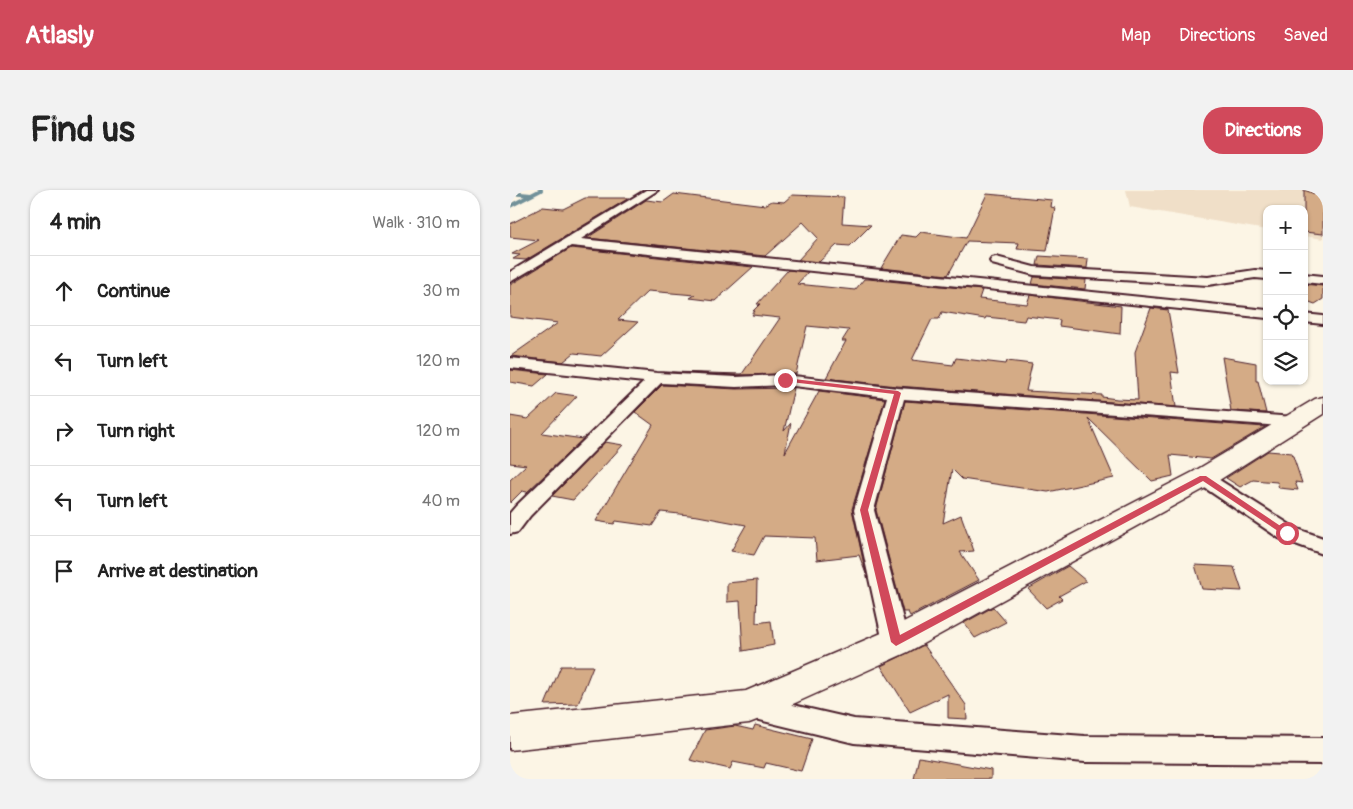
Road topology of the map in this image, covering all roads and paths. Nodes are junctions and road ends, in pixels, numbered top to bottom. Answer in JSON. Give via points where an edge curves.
{"nodes":[{"id":1,"x":653,"y":190,"type":"edge"},
{"id":2,"x":570,"y":242,"type":"junction"},
{"id":3,"x":996,"y":261,"type":"dead end"},
{"id":4,"x":1263,"y":275,"type":"edge"},
{"id":5,"x":510,"y":278,"type":"edge"},
{"id":6,"x":1308,"y":278,"type":"edge"},
{"id":7,"x":1323,"y":280,"type":"edge"},
{"id":8,"x":1263,"y":314,"type":"edge"},
{"id":9,"x":1308,"y":318,"type":"edge"},
{"id":10,"x":1323,"y":320,"type":"edge"},
{"id":11,"x":510,"y":363,"type":"edge"},
{"id":12,"x":657,"y":378,"type":"junction"},
{"id":13,"x":898,"y":393,"type":"junction"},
{"id":14,"x":1323,"y":404,"type":"edge"},
{"id":15,"x":1294,"y":422,"type":"junction"},
{"id":16,"x":1203,"y":478,"type":"junction"},
{"id":17,"x":510,"y":527,"type":"edge"},
{"id":18,"x":1323,"y":546,"type":"edge"},
{"id":19,"x":896,"y":642,"type":"junction"},
{"id":20,"x":749,"y":706,"type":"junction"},
{"id":21,"x":510,"y":733,"type":"edge"},
{"id":22,"x":1323,"y":751,"type":"edge"}],
"edges":[{"from":1,"to":2,"type":"street"},
{"from":2,"to":5,"type":"street"},
{"from":2,"to":8,"type":"street"},
{"from":3,"to":4,"type":"street","via":[[1034,271],[1208,281]]},
{"from":6,"to":7,"type":"street"},
{"from":9,"to":10,"type":"street"},
{"from":11,"to":12,"type":"street"},
{"from":12,"to":13,"type":"street","via":[[736,382],[785,380]]},
{"from":12,"to":17,"type":"street"},
{"from":13,"to":15,"type":"street"},
{"from":13,"to":19,"type":"street","via":[[864,510]]},
{"from":14,"to":15,"type":"street"},
{"from":15,"to":16,"type":"street"},
{"from":16,"to":18,"type":"street","via":[[1287,533]]},
{"from":16,"to":19,"type":"street"},
{"from":19,"to":20,"type":"street"},
{"from":20,"to":21,"type":"street"},
{"from":20,"to":22,"type":"street","via":[[854,731],[1085,749]]}]}
